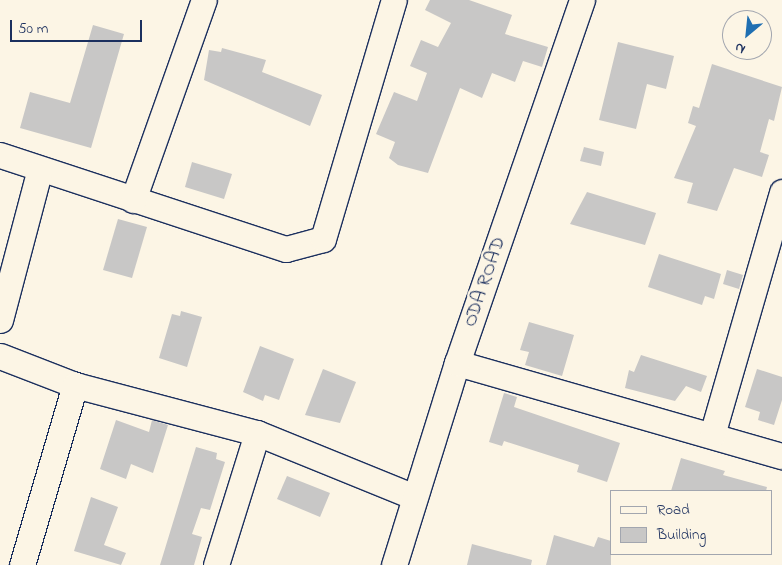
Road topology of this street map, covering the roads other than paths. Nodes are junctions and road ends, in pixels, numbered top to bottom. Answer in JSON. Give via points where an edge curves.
{"nodes":[{"id":1,"x":204,"y":0,"type":"edge"},
{"id":2,"x":582,"y":0,"type":"edge"},
{"id":3,"x":389,"y":2,"type":"edge"},
{"id":4,"x":0,"y":154,"type":"edge"},
{"id":5,"x":40,"y":169,"type":"junction"},
{"id":6,"x":782,"y":192,"type":"edge"},
{"id":7,"x":133,"y":200,"type":"junction"},
{"id":8,"x":777,"y":222,"type":"edge"},
{"id":9,"x":0,"y":320,"type":"edge"},
{"id":10,"x":0,"y":356,"type":"edge"},
{"id":11,"x":457,"y":363,"type":"junction"},
{"id":12,"x":75,"y":385,"type":"junction"},
{"id":13,"x":257,"y":433,"type":"junction"},
{"id":14,"x":712,"y":435,"type":"junction"},
{"id":15,"x":782,"y":456,"type":"edge"},
{"id":16,"x":415,"y":497,"type":"junction"},
{"id":17,"x":22,"y":565,"type":"edge"},
{"id":18,"x":216,"y":565,"type":"edge"},
{"id":19,"x":394,"y":565,"type":"edge"}],
"edges":[{"from":1,"to":7,"type":"street"},
{"from":2,"to":11,"type":"street","name":"ODA ROAD"},
{"from":3,"to":7,"type":"street","via":[[323,239],[286,249]]},
{"from":4,"to":5,"type":"street"},
{"from":5,"to":7,"type":"street"},
{"from":5,"to":9,"type":"street"},
{"from":6,"to":8,"type":"street"},
{"from":8,"to":14,"type":"street"},
{"from":10,"to":12,"type":"street"},
{"from":11,"to":14,"type":"street"},
{"from":11,"to":16,"type":"street","name":"ODA ROAD"},
{"from":12,"to":13,"type":"street"},
{"from":12,"to":17,"type":"street"},
{"from":13,"to":16,"type":"street"},
{"from":13,"to":18,"type":"street"},
{"from":14,"to":15,"type":"street"},
{"from":16,"to":19,"type":"street","name":"ODA ROAD"}]}
